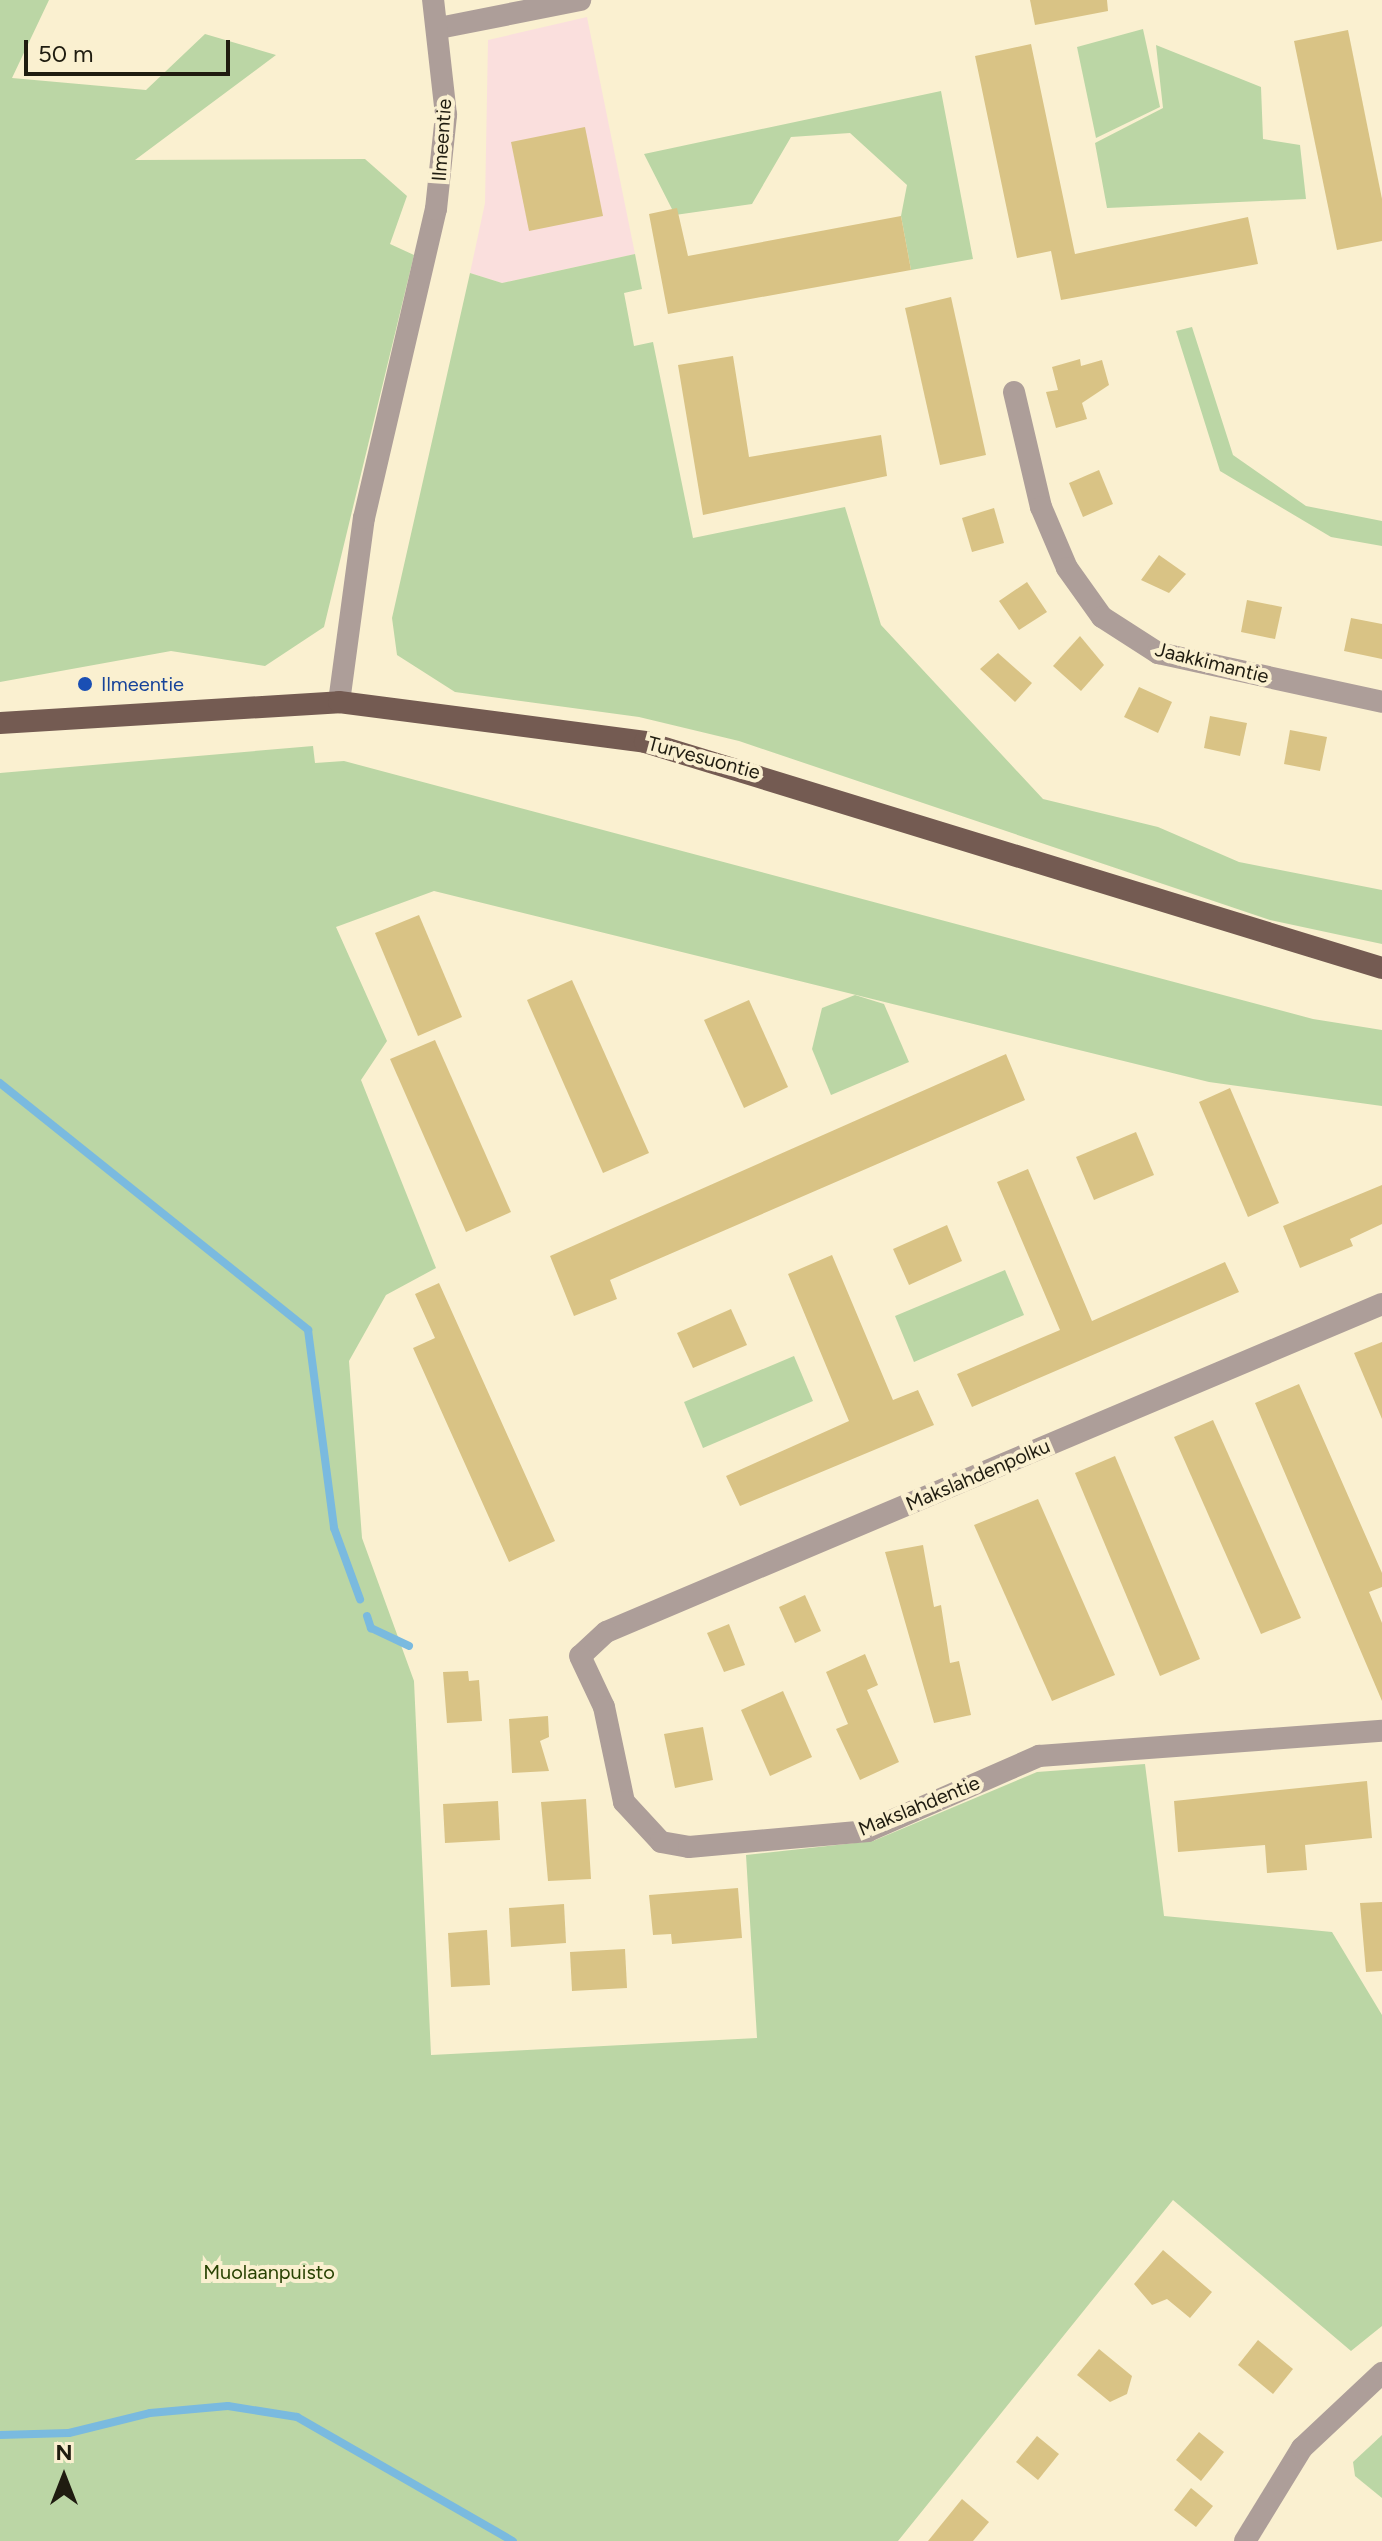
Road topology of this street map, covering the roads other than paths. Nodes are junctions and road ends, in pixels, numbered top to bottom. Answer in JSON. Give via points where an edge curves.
{"nodes":[{"id":1,"x":433,"y":0,"type":"edge"},
{"id":2,"x":580,"y":0,"type":"edge"},
{"id":3,"x":439,"y":28,"type":"junction"},
{"id":4,"x":1014,"y":392,"type":"dead end"},
{"id":5,"x":339,"y":702,"type":"junction"},
{"id":6,"x":1382,"y":702,"type":"edge"},
{"id":7,"x":0,"y":723,"type":"edge"},
{"id":8,"x":1382,"y":968,"type":"edge"},
{"id":9,"x":1382,"y":1304,"type":"edge"},
{"id":10,"x":580,"y":1656,"type":"joint"},
{"id":11,"x":1382,"y":1731,"type":"edge"},
{"id":12,"x":1382,"y":2373,"type":"edge"},
{"id":13,"x":1245,"y":2541,"type":"edge"}],
"edges":[{"from":1,"to":3,"type":"street","name":"Ilmeentie"},
{"from":2,"to":3,"type":"street"},
{"from":3,"to":5,"type":"street","name":"Ilmeentie","via":[[446,115],[436,209],[364,518]]},
{"from":4,"to":6,"type":"street","name":"Jaakkimantie","via":[[1041,507],[1067,568],[1102,617],[1158,653]]},
{"from":5,"to":7,"type":"main road","name":"Turvesuontie"},
{"from":5,"to":8,"type":"main road","name":"Turvesuontie","via":[[620,738],[728,762],[1164,906]]},
{"from":9,"to":10,"type":"street","name":"Makslahdenpolku","via":[[606,1632]]},
{"from":10,"to":11,"type":"street","name":"Makslahdentie","via":[[604,1707],[624,1802],[661,1842],[689,1847],[868,1831],[1039,1756]]},
{"from":12,"to":13,"type":"street","via":[[1302,2448]]}]}
